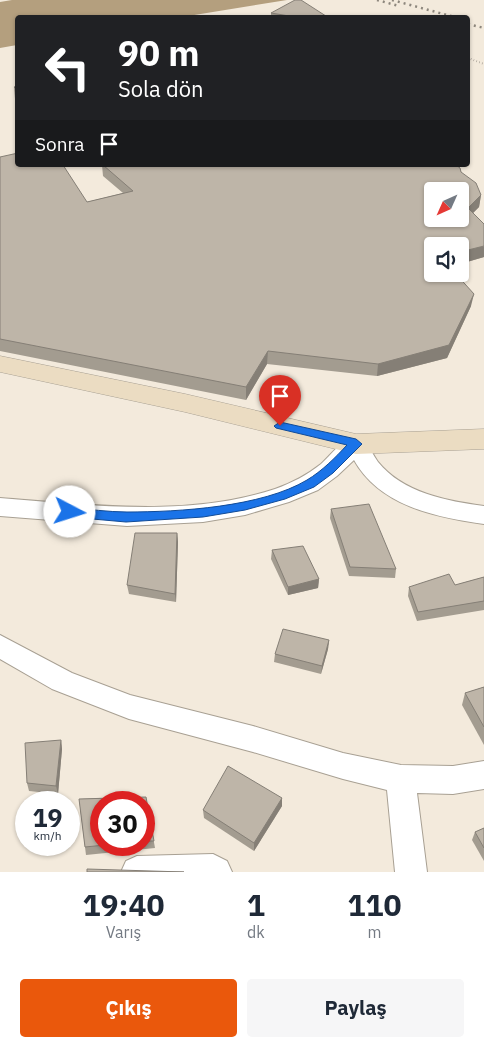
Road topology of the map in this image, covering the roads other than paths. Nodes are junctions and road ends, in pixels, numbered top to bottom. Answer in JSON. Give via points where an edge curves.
{"nodes":[{"id":1,"x":0,"y":364,"type":"edge"},
{"id":2,"x":483,"y":438,"type":"edge"},
{"id":3,"x":356,"y":444,"type":"junction"},
{"id":4,"x":0,"y":507,"type":"edge"},
{"id":5,"x":484,"y":515,"type":"edge"},
{"id":6,"x":0,"y":646,"type":"edge"},
{"id":7,"x":484,"y":775,"type":"edge"},
{"id":8,"x":401,"y":779,"type":"junction"},
{"id":9,"x":136,"y":872,"type":"edge"},
{"id":10,"x":216,"y":872,"type":"edge"},
{"id":11,"x":411,"y":872,"type":"edge"}],
"edges":[{"from":1,"to":3,"type":"main road"},
{"from":2,"to":3,"type":"main road"},
{"from":3,"to":4,"type":"street","via":[[310,484],[245,506],[203,513],[126,517]]},
{"from":3,"to":5,"type":"street","via":[[372,469],[391,487],[451,510]]},
{"from":6,"to":8,"type":"street","via":[[62,682],[129,707]]},
{"from":7,"to":8,"type":"street","via":[[453,780]]},
{"from":8,"to":11,"type":"street"},
{"from":9,"to":10,"type":"street"}]}
